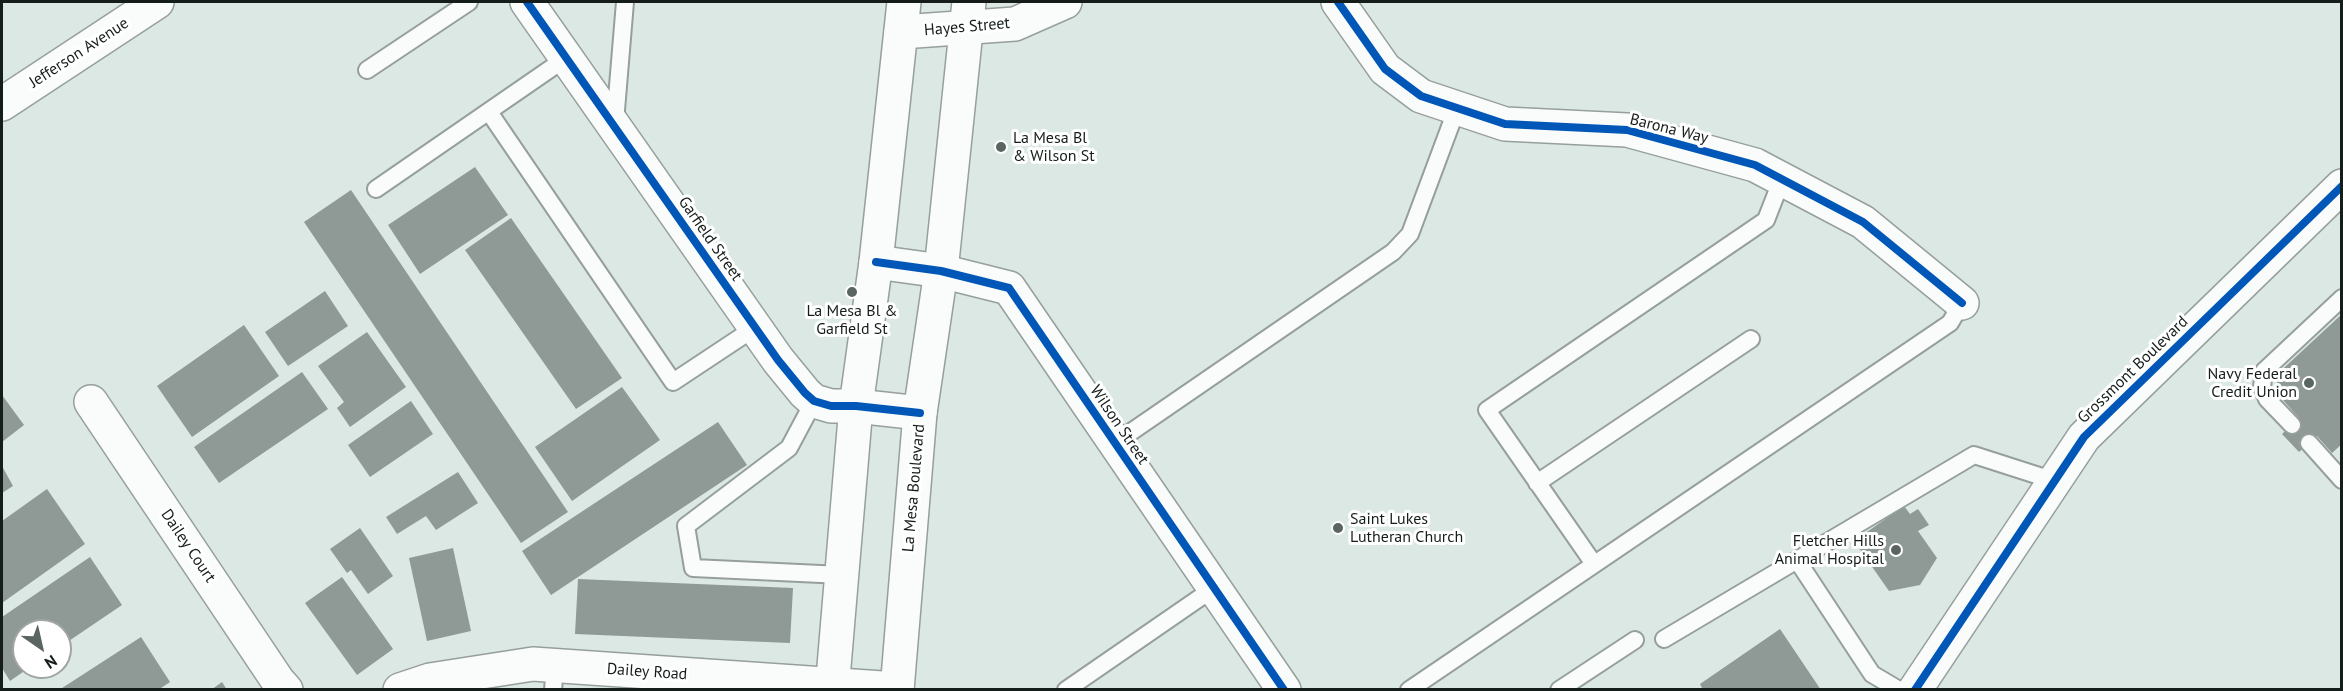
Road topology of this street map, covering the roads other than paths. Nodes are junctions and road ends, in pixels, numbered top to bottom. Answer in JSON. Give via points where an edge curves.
{"nodes":[{"id":1,"x":157,"y":2,"type":"edge"},
{"id":2,"x":469,"y":2,"type":"edge"},
{"id":3,"x":527,"y":2,"type":"edge"},
{"id":4,"x":625,"y":2,"type":"edge"},
{"id":5,"x":1065,"y":2,"type":"edge"},
{"id":6,"x":1338,"y":2,"type":"edge"},
{"id":7,"x":967,"y":14,"type":"edge"},
{"id":8,"x":903,"y":17,"type":"edge"},
{"id":9,"x":566,"y":58,"type":"junction"},
{"id":10,"x":367,"y":70,"type":"dead end"},
{"id":11,"x":2,"y":104,"type":"edge"},
{"id":12,"x":1457,"y":108,"type":"junction"},
{"id":13,"x":489,"y":112,"type":"junction"},
{"id":14,"x":615,"y":129,"type":"junction"},
{"id":15,"x":1782,"y":178,"type":"junction"},
{"id":16,"x":2342,"y":186,"type":"edge"},
{"id":17,"x":376,"y":189,"type":"dead end"},
{"id":18,"x":876,"y":262,"type":"junction"},
{"id":19,"x":941,"y":271,"type":"junction"},
{"id":20,"x":2342,"y":298,"type":"edge"},
{"id":21,"x":1962,"y":303,"type":"joint"},
{"id":22,"x":756,"y":327,"type":"junction"},
{"id":23,"x":1751,"y":339,"type":"dead end"},
{"id":24,"x":814,"y":401,"type":"junction"},
{"id":25,"x":91,"y":402,"type":"dead end"},
{"id":26,"x":856,"y":406,"type":"junction"},
{"id":27,"x":920,"y":413,"type":"junction"},
{"id":28,"x":2292,"y":425,"type":"dead end"},
{"id":29,"x":1115,"y":443,"type":"junction"},
{"id":30,"x":2309,"y":443,"type":"dead end"},
{"id":31,"x":2342,"y":480,"type":"edge"},
{"id":32,"x":2055,"y":481,"type":"junction"},
{"id":33,"x":1537,"y":483,"type":"junction"},
{"id":34,"x":1797,"y":560,"type":"junction"},
{"id":35,"x":1594,"y":564,"type":"junction"},
{"id":36,"x":842,"y":575,"type":"junction"},
{"id":37,"x":1214,"y":588,"type":"junction"},
{"id":38,"x":1664,"y":639,"type":"dead end"},
{"id":39,"x":1635,"y":640,"type":"dead end"},
{"id":40,"x":554,"y":678,"type":"edge"},
{"id":41,"x":662,"y":681,"type":"edge"},
{"id":42,"x":833,"y":687,"type":"edge"},
{"id":43,"x":897,"y":689,"type":"edge"},
{"id":44,"x":286,"y":690,"type":"edge"},
{"id":45,"x":400,"y":690,"type":"edge"},
{"id":46,"x":1066,"y":690,"type":"edge"},
{"id":47,"x":1284,"y":690,"type":"edge"},
{"id":48,"x":1409,"y":690,"type":"edge"},
{"id":49,"x":1559,"y":690,"type":"edge"},
{"id":50,"x":1899,"y":690,"type":"edge"},
{"id":51,"x":1915,"y":690,"type":"edge"}],
"edges":[{"from":1,"to":11,"type":"street","name":"Jefferson Avenue"},
{"from":2,"to":10,"type":"lane"},
{"from":3,"to":9,"type":"street","name":"Garfield Street"},
{"from":4,"to":14,"type":"lane"},
{"from":5,"to":7,"type":"street","name":"Hayes Street","via":[[1015,24]]},
{"from":6,"to":12,"type":"street","name":"Barona Way","via":[[1385,69],[1421,96]]},
{"from":7,"to":8,"type":"street","name":"Hayes Street"},
{"from":7,"to":19,"type":"street","name":"La Mesa Boulevard"},
{"from":8,"to":18,"type":"street"},
{"from":9,"to":13,"type":"lane"},
{"from":9,"to":14,"type":"street","name":"Garfield Street"},
{"from":12,"to":15,"type":"street","name":"Barona Way","via":[[1505,124],[1627,130],[1755,165]]},
{"from":12,"to":29,"type":"lane","via":[[1410,234],[1393,252]]},
{"from":13,"to":17,"type":"lane"},
{"from":13,"to":22,"type":"lane","via":[[673,382]]},
{"from":14,"to":22,"type":"street","name":"Garfield Street"},
{"from":15,"to":21,"type":"street","name":"Barona Way","via":[[1863,222]]},
{"from":15,"to":33,"type":"lane","via":[[1766,220],[1486,410]]},
{"from":16,"to":32,"type":"street","name":"Grossmont Boulevard","via":[[2084,437]]},
{"from":18,"to":19,"type":"street","name":"Wilson Street"},
{"from":18,"to":26,"type":"street"},
{"from":19,"to":27,"type":"street","name":"La Mesa Boulevard"},
{"from":19,"to":29,"type":"street","name":"Wilson Street","via":[[1009,288]]},
{"from":20,"to":28,"type":"lane","via":[[2264,371],[2262,387],[2267,399]]},
{"from":21,"to":35,"type":"lane","via":[[1950,323]]},
{"from":22,"to":24,"type":"street","name":"Garfield Street","via":[[793,380]]},
{"from":23,"to":33,"type":"lane"},
{"from":24,"to":26,"type":"street"},
{"from":24,"to":36,"type":"lane","via":[[789,448],[686,526],[693,568]]},
{"from":25,"to":44,"type":"street","name":"Dailey Court"},
{"from":26,"to":27,"type":"street"},
{"from":26,"to":36,"type":"street"},
{"from":27,"to":43,"type":"street","name":"La Mesa Boulevard"},
{"from":29,"to":37,"type":"street","name":"Wilson Street"},
{"from":30,"to":31,"type":"lane"},
{"from":32,"to":34,"type":"lane","via":[[1974,454]]},
{"from":32,"to":51,"type":"street","name":"Grossmont Boulevard"},
{"from":33,"to":35,"type":"lane"},
{"from":34,"to":38,"type":"lane"},
{"from":34,"to":50,"type":"lane","via":[[1872,674]]},
{"from":35,"to":48,"type":"lane"},
{"from":36,"to":42,"type":"street"},
{"from":37,"to":46,"type":"lane"},
{"from":37,"to":47,"type":"street","name":"Wilson Street"},
{"from":39,"to":49,"type":"lane"},
{"from":40,"to":41,"type":"street","name":"Dailey Road"},
{"from":40,"to":45,"type":"street","name":"Dailey Road","via":[[533,664],[430,680]]},
{"from":41,"to":42,"type":"street","name":"Dailey Road"},
{"from":42,"to":43,"type":"street","name":"Dailey Road"}]}
